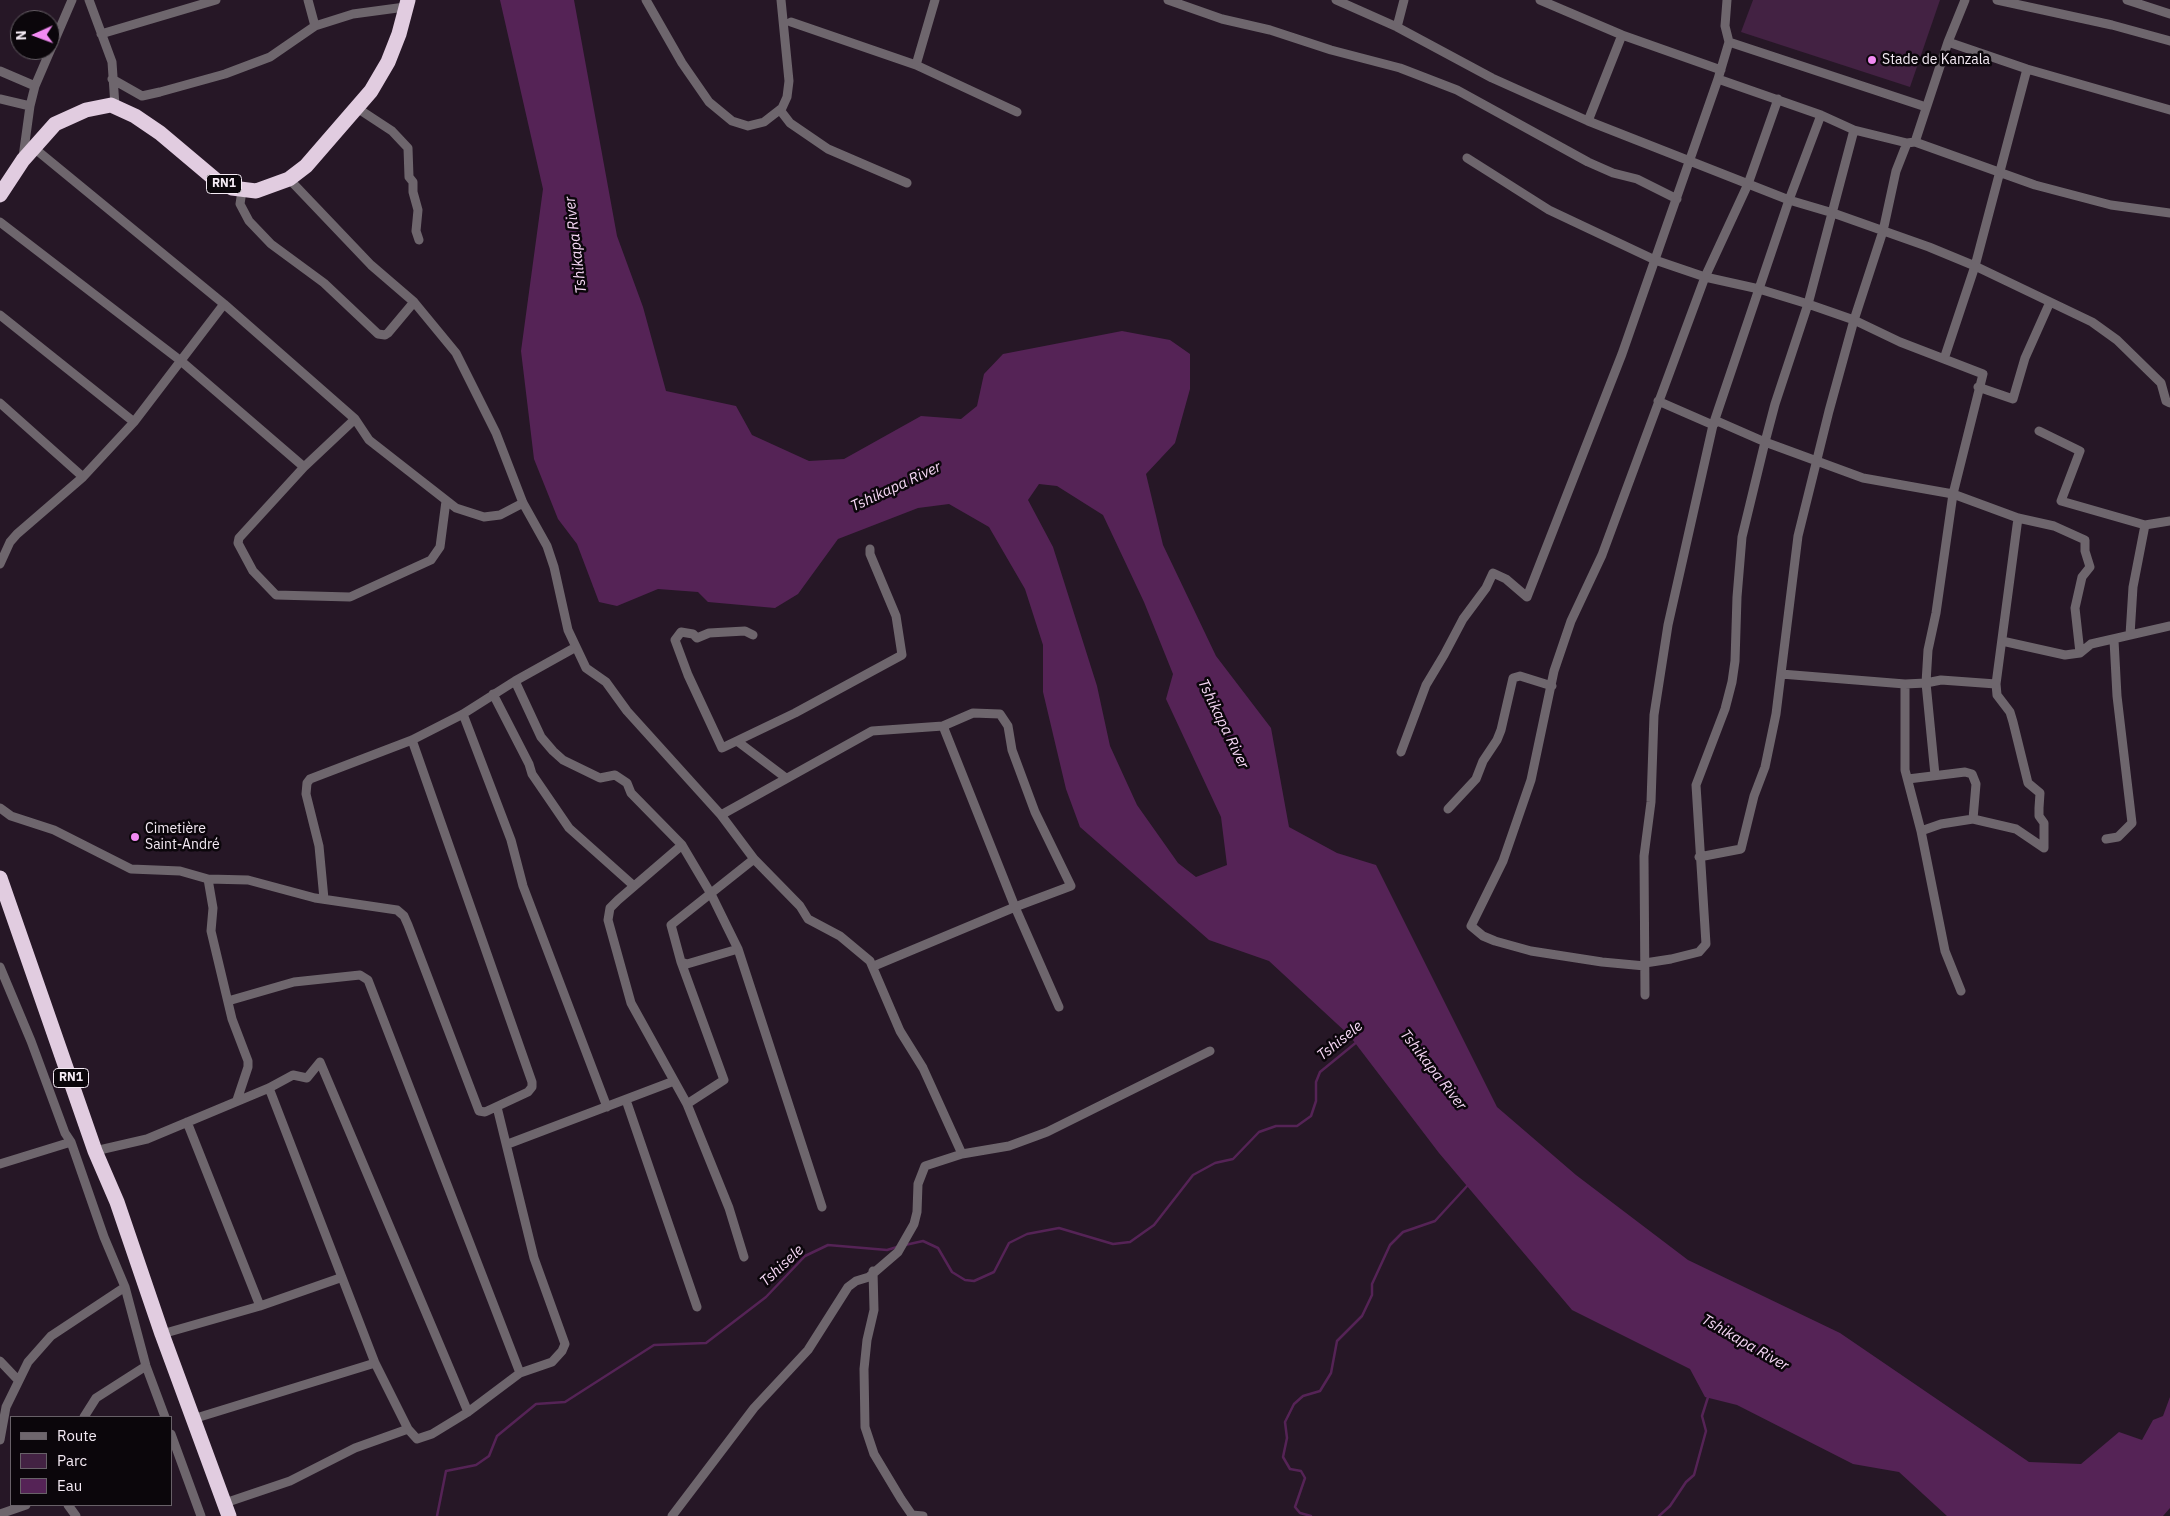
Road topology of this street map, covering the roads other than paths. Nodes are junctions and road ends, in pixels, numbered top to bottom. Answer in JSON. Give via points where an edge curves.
{"nodes":[{"id":1,"x":72,"y":0,"type":"edge"},
{"id":2,"x":89,"y":0,"type":"edge"},
{"id":3,"x":216,"y":0,"type":"edge"},
{"id":4,"x":308,"y":0,"type":"edge"},
{"id":5,"x":646,"y":0,"type":"edge"},
{"id":6,"x":781,"y":0,"type":"edge"},
{"id":7,"x":935,"y":0,"type":"edge"},
{"id":8,"x":1168,"y":0,"type":"edge"},
{"id":9,"x":1336,"y":0,"type":"edge"},
{"id":10,"x":1404,"y":0,"type":"edge"},
{"id":11,"x":1540,"y":0,"type":"edge"},
{"id":12,"x":1727,"y":0,"type":"edge"},
{"id":13,"x":1965,"y":0,"type":"edge"},
{"id":14,"x":1997,"y":0,"type":"edge"},
{"id":15,"x":2127,"y":0,"type":"edge"},
{"id":16,"x":406,"y":4,"type":"edge"},
{"id":17,"x":2170,"y":14,"type":"edge"},
{"id":18,"x":792,"y":22,"type":"dead end"},
{"id":19,"x":315,"y":26,"type":"junction"},
{"id":20,"x":1397,"y":27,"type":"junction"},
{"id":21,"x":101,"y":34,"type":"junction"},
{"id":22,"x":1622,"y":35,"type":"junction"},
{"id":23,"x":2170,"y":41,"type":"edge"},
{"id":24,"x":1729,"y":42,"type":"junction"},
{"id":25,"x":1948,"y":42,"type":"junction"},
{"id":26,"x":916,"y":65,"type":"junction"},
{"id":27,"x":2027,"y":68,"type":"junction"},
{"id":28,"x":1721,"y":70,"type":"junction"},
{"id":29,"x":0,"y":71,"type":"edge"},
{"id":30,"x":112,"y":79,"type":"junction"},
{"id":31,"x":1718,"y":79,"type":"junction"},
{"id":32,"x":36,"y":86,"type":"junction"},
{"id":33,"x":0,"y":99,"type":"edge"},
{"id":34,"x":1778,"y":99,"type":"junction"},
{"id":35,"x":30,"y":106,"type":"junction"},
{"id":36,"x":115,"y":106,"type":"junction"},
{"id":37,"x":1926,"y":107,"type":"junction"},
{"id":38,"x":357,"y":108,"type":"junction"},
{"id":39,"x":780,"y":110,"type":"junction"},
{"id":40,"x":2170,"y":110,"type":"edge"},
{"id":41,"x":1017,"y":112,"type":"dead end"},
{"id":42,"x":1821,"y":115,"type":"junction"},
{"id":43,"x":1588,"y":121,"type":"junction"},
{"id":44,"x":1854,"y":130,"type":"junction"},
{"id":45,"x":1911,"y":143,"type":"junction"},
{"id":46,"x":34,"y":148,"type":"junction"},
{"id":47,"x":1467,"y":158,"type":"dead end"},
{"id":48,"x":23,"y":160,"type":"junction"},
{"id":49,"x":1690,"y":162,"type":"junction"},
{"id":50,"x":1999,"y":172,"type":"junction"},
{"id":51,"x":288,"y":179,"type":"junction"},
{"id":52,"x":907,"y":183,"type":"dead end"},
{"id":53,"x":1748,"y":184,"type":"junction"},
{"id":54,"x":242,"y":191,"type":"junction"},
{"id":55,"x":0,"y":195,"type":"edge"},
{"id":56,"x":1678,"y":198,"type":"junction"},
{"id":57,"x":1789,"y":200,"type":"junction"},
{"id":58,"x":1834,"y":213,"type":"junction"},
{"id":59,"x":2170,"y":213,"type":"edge"},
{"id":60,"x":0,"y":222,"type":"edge"},
{"id":61,"x":1883,"y":231,"type":"junction"},
{"id":62,"x":419,"y":240,"type":"dead end"},
{"id":63,"x":1655,"y":260,"type":"junction"},
{"id":64,"x":1975,"y":266,"type":"junction"},
{"id":65,"x":1704,"y":278,"type":"junction"},
{"id":66,"x":1759,"y":288,"type":"junction"},
{"id":67,"x":414,"y":302,"type":"junction"},
{"id":68,"x":2050,"y":302,"type":"junction"},
{"id":69,"x":224,"y":304,"type":"junction"},
{"id":70,"x":1808,"y":304,"type":"junction"},
{"id":71,"x":0,"y":315,"type":"edge"},
{"id":72,"x":1854,"y":320,"type":"junction"},
{"id":73,"x":1944,"y":359,"type":"junction"},
{"id":74,"x":180,"y":361,"type":"junction"},
{"id":75,"x":1978,"y":387,"type":"junction"},
{"id":76,"x":1658,"y":400,"type":"junction"},
{"id":77,"x":0,"y":403,"type":"edge"},
{"id":78,"x":2170,"y":403,"type":"edge"},
{"id":79,"x":355,"y":419,"type":"junction"},
{"id":80,"x":134,"y":422,"type":"junction"},
{"id":81,"x":1713,"y":424,"type":"junction"},
{"id":82,"x":2039,"y":431,"type":"dead end"},
{"id":83,"x":1765,"y":442,"type":"junction"},
{"id":84,"x":1817,"y":461,"type":"junction"},
{"id":85,"x":304,"y":467,"type":"junction"},
{"id":86,"x":83,"y":477,"type":"junction"},
{"id":87,"x":1953,"y":494,"type":"junction"},
{"id":88,"x":446,"y":501,"type":"junction"},
{"id":89,"x":523,"y":503,"type":"junction"},
{"id":90,"x":2018,"y":518,"type":"junction"},
{"id":91,"x":2170,"y":521,"type":"edge"},
{"id":92,"x":2144,"y":524,"type":"junction"},
{"id":93,"x":870,"y":549,"type":"dead end"},
{"id":94,"x":0,"y":564,"type":"edge"},
{"id":95,"x":2170,"y":626,"type":"edge"},
{"id":96,"x":753,"y":635,"type":"dead end"},
{"id":97,"x":2130,"y":635,"type":"junction"},
{"id":98,"x":2002,"y":640,"type":"junction"},
{"id":99,"x":2114,"y":640,"type":"junction"},
{"id":100,"x":576,"y":647,"type":"junction"},
{"id":101,"x":2080,"y":653,"type":"junction"},
{"id":102,"x":1781,"y":674,"type":"junction"},
{"id":103,"x":515,"y":680,"type":"junction"},
{"id":104,"x":1926,"y":683,"type":"junction"},
{"id":105,"x":1905,"y":684,"type":"junction"},
{"id":106,"x":1996,"y":684,"type":"junction"},
{"id":107,"x":1552,"y":686,"type":"junction"},
{"id":108,"x":493,"y":694,"type":"junction"},
{"id":109,"x":463,"y":714,"type":"junction"},
{"id":110,"x":944,"y":726,"type":"junction"},
{"id":111,"x":412,"y":740,"type":"junction"},
{"id":112,"x":737,"y":741,"type":"junction"},
{"id":113,"x":1401,"y":752,"type":"dead end"},
{"id":114,"x":1935,"y":774,"type":"junction"},
{"id":115,"x":786,"y":778,"type":"junction"},
{"id":116,"x":1908,"y":779,"type":"junction"},
{"id":117,"x":0,"y":808,"type":"edge"},
{"id":118,"x":1448,"y":809,"type":"dead end"},
{"id":119,"x":720,"y":815,"type":"junction"},
{"id":120,"x":1973,"y":819,"type":"junction"},
{"id":121,"x":1921,"y":831,"type":"junction"},
{"id":122,"x":2106,"y":839,"type":"dead end"},
{"id":123,"x":682,"y":844,"type":"junction"},
{"id":124,"x":1699,"y":856,"type":"junction"},
{"id":125,"x":754,"y":859,"type":"junction"},
{"id":126,"x":0,"y":878,"type":"edge"},
{"id":127,"x":208,"y":879,"type":"junction"},
{"id":128,"x":634,"y":886,"type":"junction"},
{"id":129,"x":711,"y":894,"type":"junction"},
{"id":130,"x":324,"y":899,"type":"junction"},
{"id":131,"x":1015,"y":907,"type":"junction"},
{"id":132,"x":738,"y":949,"type":"junction"},
{"id":133,"x":681,"y":962,"type":"junction"},
{"id":134,"x":1645,"y":964,"type":"junction"},
{"id":135,"x":874,"y":966,"type":"junction"},
{"id":136,"x":0,"y":967,"type":"edge"},
{"id":137,"x":1961,"y":991,"type":"dead end"},
{"id":138,"x":1645,"y":995,"type":"dead end"},
{"id":139,"x":228,"y":1001,"type":"junction"},
{"id":140,"x":1059,"y":1007,"type":"dead end"},
{"id":141,"x":1210,"y":1051,"type":"dead end"},
{"id":142,"x":674,"y":1081,"type":"junction"},
{"id":143,"x":269,"y":1088,"type":"junction"},
{"id":144,"x":237,"y":1100,"type":"junction"},
{"id":145,"x":626,"y":1100,"type":"junction"},
{"id":146,"x":687,"y":1104,"type":"junction"},
{"id":147,"x":607,"y":1107,"type":"junction"},
{"id":148,"x":497,"y":1108,"type":"junction"},
{"id":149,"x":187,"y":1122,"type":"junction"},
{"id":150,"x":71,"y":1142,"type":"junction"},
{"id":151,"x":508,"y":1144,"type":"junction"},
{"id":152,"x":95,"y":1151,"type":"junction"},
{"id":153,"x":962,"y":1154,"type":"junction"},
{"id":154,"x":0,"y":1164,"type":"edge"},
{"id":155,"x":822,"y":1208,"type":"dead end"},
{"id":156,"x":744,"y":1257,"type":"dead end"},
{"id":157,"x":873,"y":1271,"type":"junction"},
{"id":158,"x":340,"y":1278,"type":"junction"},
{"id":159,"x":124,"y":1287,"type":"junction"},
{"id":160,"x":260,"y":1306,"type":"junction"},
{"id":161,"x":697,"y":1307,"type":"dead end"},
{"id":162,"x":162,"y":1334,"type":"junction"},
{"id":163,"x":0,"y":1360,"type":"edge"},
{"id":164,"x":375,"y":1363,"type":"junction"},
{"id":165,"x":146,"y":1366,"type":"junction"},
{"id":166,"x":520,"y":1373,"type":"junction"},
{"id":167,"x":18,"y":1380,"type":"junction"},
{"id":168,"x":468,"y":1412,"type":"junction"},
{"id":169,"x":85,"y":1416,"type":"edge"},
{"id":170,"x":165,"y":1416,"type":"edge"},
{"id":171,"x":193,"y":1419,"type":"junction"},
{"id":172,"x":408,"y":1429,"type":"junction"},
{"id":173,"x":172,"y":1437,"type":"edge"},
{"id":174,"x":0,"y":1440,"type":"edge"},
{"id":175,"x":23,"y":1506,"type":"edge"},
{"id":176,"x":227,"y":1509,"type":"edge"},
{"id":177,"x":0,"y":1514,"type":"edge"},
{"id":178,"x":201,"y":1516,"type":"edge"},
{"id":179,"x":672,"y":1516,"type":"edge"},
{"id":180,"x":923,"y":1516,"type":"edge"}],
"edges":[{"from":1,"to":32,"type":"street"},
{"from":2,"to":21,"type":"street"},
{"from":3,"to":21,"type":"street"},
{"from":4,"to":19,"type":"street"},
{"from":5,"to":39,"type":"street","via":[[709,102],[732,121],[748,126],[764,122]]},
{"from":6,"to":39,"type":"street","via":[[789,81],[787,97]]},
{"from":7,"to":26,"type":"street"},
{"from":8,"to":56,"type":"street","via":[[1222,19],[1400,68],[1457,90],[1588,162]]},
{"from":9,"to":20,"type":"street"},
{"from":10,"to":20,"type":"street"},
{"from":11,"to":22,"type":"street"},
{"from":12,"to":24,"type":"street","via":[[1725,26]]},
{"from":13,"to":25,"type":"street"},
{"from":14,"to":23,"type":"street"},
{"from":15,"to":17,"type":"street"},
{"from":16,"to":19,"type":"street","via":[[353,14]]},
{"from":16,"to":38,"type":"highway","number":"RN1","via":[[388,62]]},
{"from":18,"to":26,"type":"street"},
{"from":19,"to":30,"type":"street","via":[[270,57],[225,74],[160,92],[142,96]]},
{"from":20,"to":43,"type":"street","via":[[1492,78]]},
{"from":21,"to":30,"type":"street","via":[[112,62]]},
{"from":22,"to":28,"type":"street"},
{"from":22,"to":43,"type":"street"},
{"from":24,"to":28,"type":"street"},
{"from":24,"to":37,"type":"street"},
{"from":25,"to":27,"type":"street"},
{"from":25,"to":37,"type":"street"},
{"from":26,"to":41,"type":"street"},
{"from":27,"to":40,"type":"street"},
{"from":27,"to":50,"type":"street"},
{"from":28,"to":31,"type":"street"},
{"from":29,"to":32,"type":"street"},
{"from":30,"to":36,"type":"street"},
{"from":31,"to":34,"type":"street"},
{"from":31,"to":49,"type":"street"},
{"from":32,"to":35,"type":"street"},
{"from":33,"to":35,"type":"street"},
{"from":34,"to":42,"type":"street"},
{"from":34,"to":53,"type":"street"},
{"from":35,"to":48,"type":"street"},
{"from":36,"to":46,"type":"highway","via":[[99,106],[55,124]]},
{"from":36,"to":54,"type":"highway","number":"RN1","via":[[160,133],[217,181]]},
{"from":37,"to":45,"type":"street"},
{"from":38,"to":51,"type":"highway","number":"RN1","via":[[306,166]]},
{"from":38,"to":62,"type":"street","via":[[392,131],[408,148],[409,177],[413,182],[418,210],[416,231]]},
{"from":39,"to":52,"type":"street","via":[[790,123],[828,149]]},
{"from":42,"to":44,"type":"street"},
{"from":42,"to":57,"type":"street"},
{"from":43,"to":49,"type":"street"},
{"from":44,"to":45,"type":"street"},
{"from":44,"to":58,"type":"street"},
{"from":45,"to":50,"type":"street"},
{"from":45,"to":61,"type":"street","via":[[1896,171]]},
{"from":46,"to":48,"type":"highway"},
{"from":46,"to":69,"type":"street"},
{"from":47,"to":63,"type":"street","via":[[1549,210]]},
{"from":48,"to":55,"type":"highway"},
{"from":49,"to":53,"type":"street"},
{"from":49,"to":56,"type":"street"},
{"from":50,"to":59,"type":"street","via":[[2111,205]]},
{"from":50,"to":64,"type":"street"},
{"from":51,"to":54,"type":"highway","number":"RN1","via":[[256,191]]},
{"from":51,"to":67,"type":"street","via":[[371,265]]},
{"from":53,"to":57,"type":"street"},
{"from":53,"to":65,"type":"street"},
{"from":54,"to":67,"type":"street","via":[[240,204],[249,221],[271,244],[324,283],[378,334],[388,333]]},
{"from":56,"to":63,"type":"street"},
{"from":57,"to":58,"type":"street"},
{"from":57,"to":66,"type":"street"},
{"from":58,"to":61,"type":"street"},
{"from":58,"to":70,"type":"street"},
{"from":60,"to":74,"type":"street"},
{"from":61,"to":64,"type":"street"},
{"from":61,"to":72,"type":"street"},
{"from":63,"to":65,"type":"street"},
{"from":63,"to":113,"type":"street","via":[[1527,597],[1492,573],[1426,685]]},
{"from":64,"to":68,"type":"street"},
{"from":64,"to":73,"type":"street"},
{"from":65,"to":66,"type":"street"},
{"from":65,"to":76,"type":"street"},
{"from":66,"to":70,"type":"street"},
{"from":66,"to":81,"type":"street"},
{"from":67,"to":89,"type":"street","via":[[456,353],[496,433]]},
{"from":68,"to":75,"type":"street","via":[[2025,358],[2013,399]]},
{"from":68,"to":78,"type":"street","via":[[2092,322],[2117,340],[2161,383],[2166,401]]},
{"from":69,"to":74,"type":"street"},
{"from":69,"to":79,"type":"street"},
{"from":70,"to":72,"type":"street"},
{"from":70,"to":83,"type":"street"},
{"from":71,"to":80,"type":"street"},
{"from":72,"to":73,"type":"street"},
{"from":72,"to":84,"type":"street"},
{"from":73,"to":75,"type":"street","via":[[1983,374]]},
{"from":74,"to":80,"type":"street"},
{"from":74,"to":85,"type":"street"},
{"from":75,"to":87,"type":"street"},
{"from":76,"to":81,"type":"street"},
{"from":76,"to":107,"type":"street","via":[[1602,555],[1571,621]]},
{"from":77,"to":86,"type":"street"},
{"from":79,"to":85,"type":"street"},
{"from":79,"to":88,"type":"street","via":[[369,440]]},
{"from":80,"to":86,"type":"street"},
{"from":81,"to":83,"type":"street","via":[[1717,421]]},
{"from":81,"to":134,"type":"street","via":[[1668,626],[1654,715],[1651,802],[1642,884]]},
{"from":82,"to":92,"type":"street","via":[[2080,451],[2061,501]]},
{"from":83,"to":84,"type":"street"},
{"from":83,"to":124,"type":"street","via":[[1742,538],[1732,682],[1696,785]]},
{"from":84,"to":87,"type":"street","via":[[1864,478]]},
{"from":84,"to":102,"type":"street","via":[[1798,536]]},
{"from":85,"to":88,"type":"street","via":[[239,538],[238,543],[253,571],[276,595],[350,597],[430,560],[440,547]]},
{"from":86,"to":94,"type":"street","via":[[17,534]]},
{"from":87,"to":90,"type":"street"},
{"from":87,"to":104,"type":"street","via":[[1928,650]]},
{"from":88,"to":89,"type":"street","via":[[456,508],[484,517],[500,515]]},
{"from":89,"to":100,"type":"street","via":[[547,546],[562,611]]},
{"from":90,"to":98,"type":"street"},
{"from":90,"to":101,"type":"street","via":[[2054,526],[2085,540],[2090,567],[2082,577],[2075,608]]},
{"from":91,"to":92,"type":"street"},
{"from":92,"to":97,"type":"street","via":[[2132,587]]},
{"from":93,"to":112,"type":"street","via":[[896,616],[902,655]]},
{"from":95,"to":97,"type":"street"},
{"from":96,"to":112,"type":"street","via":[[745,631],[709,633],[697,638],[694,634],[681,632],[675,640],[722,748]]},
{"from":97,"to":99,"type":"street"},
{"from":98,"to":101,"type":"street","via":[[2065,655]]},
{"from":98,"to":106,"type":"street"},
{"from":99,"to":101,"type":"street","via":[[2091,644]]},
{"from":99,"to":122,"type":"street","via":[[2132,823],[2118,837]]},
{"from":100,"to":103,"type":"street"},
{"from":100,"to":119,"type":"street","via":[[586,668],[606,682],[627,711]]},
{"from":102,"to":105,"type":"street"},
{"from":102,"to":124,"type":"street","via":[[1765,767],[1741,849]]},
{"from":103,"to":108,"type":"street"},
{"from":103,"to":123,"type":"street","via":[[542,737],[553,752],[600,778],[616,775]]},
{"from":104,"to":105,"type":"street"},
{"from":104,"to":106,"type":"street","via":[[1941,680]]},
{"from":104,"to":114,"type":"street"},
{"from":105,"to":116,"type":"street","via":[[1904,752]]},
{"from":106,"to":120,"type":"street","via":[[1997,695],[2010,712],[2028,783],[2040,793],[2039,816],[2044,823],[2044,848],[2016,829]]},
{"from":107,"to":118,"type":"street","via":[[1520,676],[1512,678],[1501,730],[1494,745],[1476,778]]},
{"from":107,"to":134,"type":"street","via":[[1531,780],[1503,861],[1471,926],[1495,941],[1531,951],[1602,962]]},
{"from":108,"to":109,"type":"street"},
{"from":108,"to":128,"type":"street","via":[[532,774],[569,828]]},
{"from":109,"to":111,"type":"street"},
{"from":109,"to":147,"type":"street","via":[[511,840],[523,886]]},
{"from":110,"to":115,"type":"street","via":[[872,731]]},
{"from":110,"to":131,"type":"street"},
{"from":110,"to":131,"type":"street","via":[[973,712],[1000,714],[1008,726],[1012,750],[1035,812],[1071,883],[1069,889]]},
{"from":111,"to":130,"type":"street","via":[[310,779],[307,783],[306,794],[319,846]]},
{"from":111,"to":148,"type":"street","via":[[532,1082],[528,1092]]},
{"from":112,"to":115,"type":"street"},
{"from":114,"to":116,"type":"street"},
{"from":114,"to":120,"type":"street","via":[[1972,774],[1975,778]]},
{"from":115,"to":119,"type":"street"},
{"from":116,"to":121,"type":"street"},
{"from":117,"to":127,"type":"street","via":[[11,816],[54,830],[131,870],[180,871]]},
{"from":119,"to":125,"type":"street"},
{"from":120,"to":121,"type":"street"},
{"from":121,"to":137,"type":"street","via":[[1945,951]]},
{"from":123,"to":128,"type":"street"},
{"from":123,"to":129,"type":"street"},
{"from":124,"to":134,"type":"street","via":[[1704,947],[1699,952]]},
{"from":125,"to":129,"type":"street"},
{"from":125,"to":135,"type":"street","via":[[800,906],[808,919],[840,936]]},
{"from":126,"to":152,"type":"highway","number":"RN1"},
{"from":127,"to":130,"type":"street","via":[[248,880]]},
{"from":127,"to":139,"type":"street","via":[[214,908],[211,931]]},
{"from":128,"to":142,"type":"street","via":[[610,908],[608,920],[631,1003]]},
{"from":129,"to":132,"type":"street"},
{"from":129,"to":133,"type":"street","via":[[671,924]]},
{"from":130,"to":148,"type":"street","via":[[397,910],[404,916],[479,1110],[485,1112]]},
{"from":131,"to":135,"type":"street"},
{"from":131,"to":140,"type":"street"},
{"from":132,"to":133,"type":"street","via":[[687,964]]},
{"from":132,"to":155,"type":"street"},
{"from":133,"to":146,"type":"street","via":[[724,1080]]},
{"from":134,"to":138,"type":"street"},
{"from":135,"to":153,"type":"street","via":[[900,1031],[924,1068]]},
{"from":136,"to":150,"type":"street"},
{"from":139,"to":144,"type":"street","via":[[248,1061]]},
{"from":139,"to":166,"type":"street","via":[[294,982],[360,975],[368,980]]},
{"from":141,"to":153,"type":"street","via":[[1047,1132],[1009,1146]]},
{"from":142,"to":145,"type":"street"},
{"from":142,"to":146,"type":"street"},
{"from":143,"to":144,"type":"street"},
{"from":143,"to":158,"type":"street"},
{"from":143,"to":168,"type":"street","via":[[293,1075],[307,1078],[320,1062],[324,1068]]},
{"from":144,"to":149,"type":"street"},
{"from":145,"to":147,"type":"street"},
{"from":145,"to":161,"type":"street"},
{"from":146,"to":156,"type":"street","via":[[729,1208]]},
{"from":147,"to":151,"type":"street"},
{"from":148,"to":151,"type":"street"},
{"from":149,"to":152,"type":"street","via":[[139,1142]]},
{"from":149,"to":160,"type":"street"},
{"from":150,"to":154,"type":"street"},
{"from":150,"to":159,"type":"street"},
{"from":151,"to":166,"type":"street","via":[[534,1258],[565,1344],[552,1362]]},
{"from":152,"to":162,"type":"highway","number":"RN1","via":[[117,1202]]},
{"from":153,"to":157,"type":"street","via":[[922,1169],[914,1224],[898,1252]]},
{"from":157,"to":179,"type":"street","via":[[869,1277],[848,1287],[808,1350],[754,1408]]},
{"from":157,"to":180,"type":"street","via":[[874,1310],[866,1340],[864,1369],[865,1427],[874,1454],[901,1499],[912,1515]]},
{"from":158,"to":160,"type":"street"},
{"from":158,"to":164,"type":"street"},
{"from":159,"to":165,"type":"street"},
{"from":159,"to":167,"type":"street","via":[[51,1336],[28,1362]]},
{"from":160,"to":162,"type":"street"},
{"from":162,"to":171,"type":"highway","number":"RN1"},
{"from":163,"to":167,"type":"street"},
{"from":164,"to":171,"type":"street"},
{"from":164,"to":172,"type":"street"},
{"from":165,"to":169,"type":"street","via":[[96,1398]]},
{"from":165,"to":170,"type":"street"},
{"from":166,"to":168,"type":"street"},
{"from":167,"to":174,"type":"street","via":[[6,1407]]},
{"from":168,"to":172,"type":"street","via":[[422,1438],[417,1439]]},
{"from":171,"to":176,"type":"highway","number":"RN1"},
{"from":172,"to":176,"type":"street","via":[[355,1448]]},
{"from":173,"to":178,"type":"street"},
{"from":175,"to":177,"type":"street"}]}
